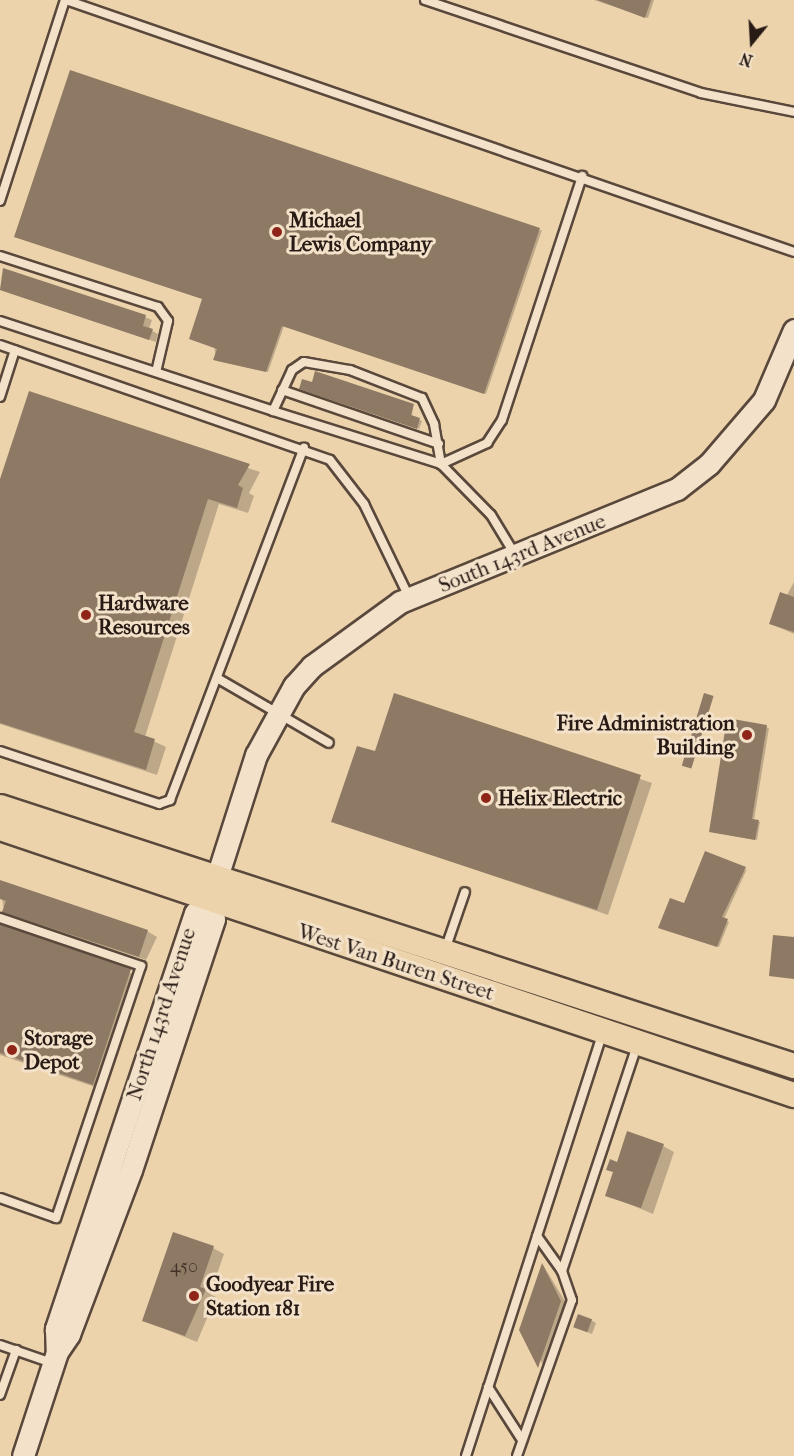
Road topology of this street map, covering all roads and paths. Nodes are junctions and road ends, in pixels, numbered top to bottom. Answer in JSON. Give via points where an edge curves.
{"nodes":[{"id":1,"x":66,"y":0,"type":"edge"},
{"id":2,"x":425,"y":0,"type":"edge"},
{"id":3,"x":794,"y":112,"type":"edge"},
{"id":4,"x":582,"y":176,"type":"junction"},
{"id":5,"x":0,"y":201,"type":"edge"},
{"id":6,"x":794,"y":252,"type":"edge"},
{"id":7,"x":0,"y":256,"type":"edge"},
{"id":8,"x":0,"y":321,"type":"edge"},
{"id":9,"x":794,"y":330,"type":"edge"},
{"id":10,"x":0,"y":345,"type":"edge"},
{"id":11,"x":15,"y":350,"type":"junction"},
{"id":12,"x":156,"y":372,"type":"junction"},
{"id":13,"x":282,"y":390,"type":"junction"},
{"id":14,"x":0,"y":397,"type":"edge"},
{"id":15,"x":273,"y":411,"type":"junction"},
{"id":16,"x":439,"y":444,"type":"junction"},
{"id":17,"x":304,"y":448,"type":"junction"},
{"id":18,"x":441,"y":464,"type":"junction"},
{"id":19,"x":516,"y":557,"type":"junction"},
{"id":20,"x":410,"y":598,"type":"junction"},
{"id":21,"x":217,"y":678,"type":"junction"},
{"id":22,"x":276,"y":714,"type":"junction"},
{"id":23,"x":329,"y":743,"type":"dead end"},
{"id":24,"x":0,"y":751,"type":"edge"},
{"id":25,"x":0,"y":807,"type":"edge"},
{"id":26,"x":0,"y":828,"type":"edge"},
{"id":27,"x":218,"y":874,"type":"junction"},
{"id":28,"x":465,"y":892,"type":"dead end"},
{"id":29,"x":209,"y":900,"type":"junction"},
{"id":30,"x":0,"y":918,"type":"edge"},
{"id":31,"x":445,"y":950,"type":"junction"},
{"id":32,"x":686,"y":1030,"type":"junction"},
{"id":33,"x":603,"y":1031,"type":"junction"},
{"id":34,"x":637,"y":1043,"type":"junction"},
{"id":35,"x":794,"y":1066,"type":"edge"},
{"id":36,"x":794,"y":1095,"type":"edge"},
{"id":37,"x":0,"y":1198,"type":"edge"},
{"id":38,"x":537,"y":1236,"type":"junction"},
{"id":39,"x":562,"y":1271,"type":"junction"},
{"id":40,"x":0,"y":1345,"type":"edge"},
{"id":41,"x":16,"y":1350,"type":"junction"},
{"id":42,"x":55,"y":1358,"type":"junction"},
{"id":43,"x":488,"y":1387,"type":"junction"},
{"id":44,"x":0,"y":1395,"type":"edge"},
{"id":45,"x":522,"y":1440,"type":"junction"},
{"id":46,"x":23,"y":1456,"type":"edge"},
{"id":47,"x":466,"y":1456,"type":"edge"},
{"id":48,"x":517,"y":1456,"type":"edge"}],
"edges":[{"from":1,"to":4,"type":"lane"},
{"from":1,"to":5,"type":"lane"},
{"from":2,"to":3,"type":"lane","via":[[701,93]]},
{"from":4,"to":6,"type":"lane"},
{"from":4,"to":18,"type":"lane","via":[[495,434]]},
{"from":7,"to":12,"type":"lane","via":[[158,307],[168,321]]},
{"from":8,"to":12,"type":"lane"},
{"from":9,"to":19,"type":"street","name":"South 143rd Avenue","via":[[764,400],[709,464],[677,489]]},
{"from":10,"to":11,"type":"lane"},
{"from":11,"to":14,"type":"lane"},
{"from":11,"to":17,"type":"lane"},
{"from":12,"to":15,"type":"lane"},
{"from":13,"to":15,"type":"lane"},
{"from":13,"to":16,"type":"lane"},
{"from":13,"to":16,"type":"lane","via":[[304,362],[350,370],[422,398]]},
{"from":15,"to":18,"type":"lane"},
{"from":16,"to":18,"type":"lane"},
{"from":17,"to":20,"type":"lane","via":[[343,472]]},
{"from":17,"to":21,"type":"lane"},
{"from":18,"to":19,"type":"lane","via":[[491,515]]},
{"from":19,"to":20,"type":"street","name":"South 143rd Avenue"},
{"from":20,"to":22,"type":"street","name":"South 143rd Avenue","via":[[338,642],[294,686]]},
{"from":21,"to":22,"type":"lane"},
{"from":21,"to":24,"type":"lane","via":[[178,789],[159,804]]},
{"from":22,"to":23,"type":"lane"},
{"from":22,"to":27,"type":"street","name":"South 143rd Avenue","via":[[248,777]]},
{"from":25,"to":27,"type":"main road","name":"West Van Buren Street"},
{"from":26,"to":29,"type":"main road","name":"West Van Buren Street"},
{"from":27,"to":29,"type":"main road"},
{"from":27,"to":31,"type":"main road","name":"West Van Buren Street"},
{"from":28,"to":31,"type":"lane"},
{"from":29,"to":33,"type":"main road","name":"West Van Buren Street"},
{"from":29,"to":42,"type":"street","name":"North 143rd Avenue","via":[[195,912],[56,1329]]},
{"from":30,"to":37,"type":"lane","via":[[141,966],[56,1218]]},
{"from":31,"to":32,"type":"main road","name":"West Van Buren Street"},
{"from":32,"to":33,"type":"main road","via":[[657,1034],[621,1022]]},
{"from":32,"to":35,"type":"main road","name":"West Van Buren Street"},
{"from":33,"to":34,"type":"main road","name":"West Van Buren Street"},
{"from":33,"to":38,"type":"lane"},
{"from":34,"to":36,"type":"main road","name":"West Van Buren Street"},
{"from":34,"to":39,"type":"lane"},
{"from":38,"to":39,"type":"lane"},
{"from":38,"to":43,"type":"lane"},
{"from":39,"to":45,"type":"lane","via":[[572,1300]]},
{"from":40,"to":41,"type":"lane"},
{"from":41,"to":42,"type":"lane"},
{"from":41,"to":44,"type":"lane"},
{"from":42,"to":46,"type":"street","name":"North 143rd Avenue"},
{"from":43,"to":45,"type":"lane"},
{"from":43,"to":47,"type":"lane"},
{"from":45,"to":48,"type":"lane"}]}
